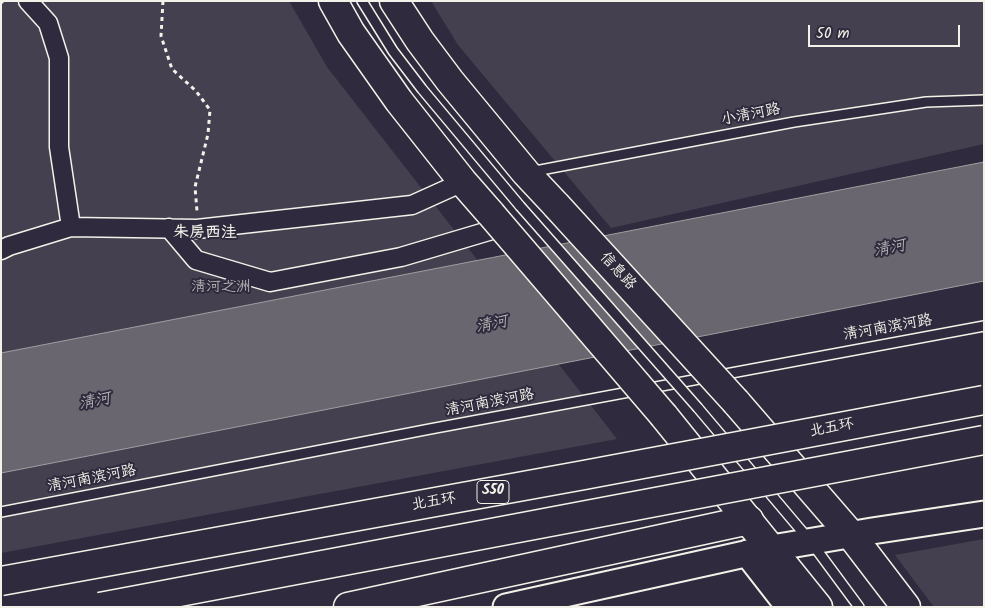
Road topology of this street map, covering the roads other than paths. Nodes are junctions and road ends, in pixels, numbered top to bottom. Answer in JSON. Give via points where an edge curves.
{"nodes":[{"id":1,"x":28,"y":1,"type":"edge"},
{"id":2,"x":333,"y":1,"type":"edge"},
{"id":3,"x":362,"y":1,"type":"edge"},
{"id":4,"x":394,"y":1,"type":"edge"},
{"id":5,"x":984,"y":100,"type":"edge"},
{"id":6,"x":526,"y":173,"type":"junction"},
{"id":7,"x":463,"y":182,"type":"junction"},
{"id":8,"x":497,"y":221,"type":"junction"},
{"id":9,"x":72,"y":227,"type":"junction"},
{"id":10,"x":169,"y":228,"type":"junction"},
{"id":11,"x":1,"y":250,"type":"edge"},
{"id":12,"x":984,"y":326,"type":"edge"},
{"id":13,"x":984,"y":400,"type":"edge"},
{"id":14,"x":984,"y":440,"type":"edge"},
{"id":15,"x":1,"y":512,"type":"edge"},
{"id":16,"x":984,"y":514,"type":"edge"},
{"id":17,"x":749,"y":520,"type":"junction"},
{"id":18,"x":851,"y":535,"type":"junction"},
{"id":19,"x":811,"y":542,"type":"junction"},
{"id":20,"x":760,"y":551,"type":"junction"},
{"id":21,"x":1,"y":581,"type":"edge"},
{"id":22,"x":100,"y":607,"type":"edge"},
{"id":23,"x":348,"y":607,"type":"edge"},
{"id":24,"x":506,"y":607,"type":"edge"},
{"id":25,"x":789,"y":607,"type":"edge"},
{"id":26,"x":818,"y":607,"type":"edge"},
{"id":27,"x":859,"y":607,"type":"edge"},
{"id":28,"x":906,"y":607,"type":"edge"}],
"edges":[{"from":1,"to":9,"type":"street","via":[[48,23],[60,58],[60,147]]},
{"from":2,"to":7,"type":"main road","via":[[351,34],[399,101]]},
{"from":3,"to":19,"type":"lane","name":"信息路","bridge":true,"via":[[422,90]]},
{"from":4,"to":6,"type":"main road","name":"信息路","via":[[450,81]]},
{"from":5,"to":6,"type":"lane","name":"小清河路","via":[[926,102],[794,122]]},
{"from":6,"to":18,"type":"main road","name":"信息路","bridge":true,"via":[[736,402]]},
{"from":7,"to":8,"type":"main road"},
{"from":7,"to":10,"type":"street","via":[[412,205],[197,229]]},
{"from":8,"to":10,"type":"street","via":[[401,257],[270,282],[196,260]]},
{"from":8,"to":17,"type":"main road","bridge":true},
{"from":9,"to":10,"type":"street"},
{"from":9,"to":11,"type":"street"},
{"from":12,"to":15,"type":"lane","name":"清河南滨河路"},
{"from":13,"to":21,"type":"main road","name":"北五环","number":"S50","bridge":true},
{"from":14,"to":22,"type":"main road","bridge":true},
{"from":16,"to":18,"type":"street"},
{"from":17,"to":20,"type":"main road"},
{"from":17,"to":23,"type":"main road"},
{"from":18,"to":19,"type":"street"},
{"from":18,"to":28,"type":"main road","name":"信息路"},
{"from":19,"to":20,"type":"street"},
{"from":19,"to":27,"type":"lane","name":"信息路"},
{"from":20,"to":24,"type":"street"},
{"from":20,"to":25,"type":"street"},
{"from":20,"to":26,"type":"main road"}]}
